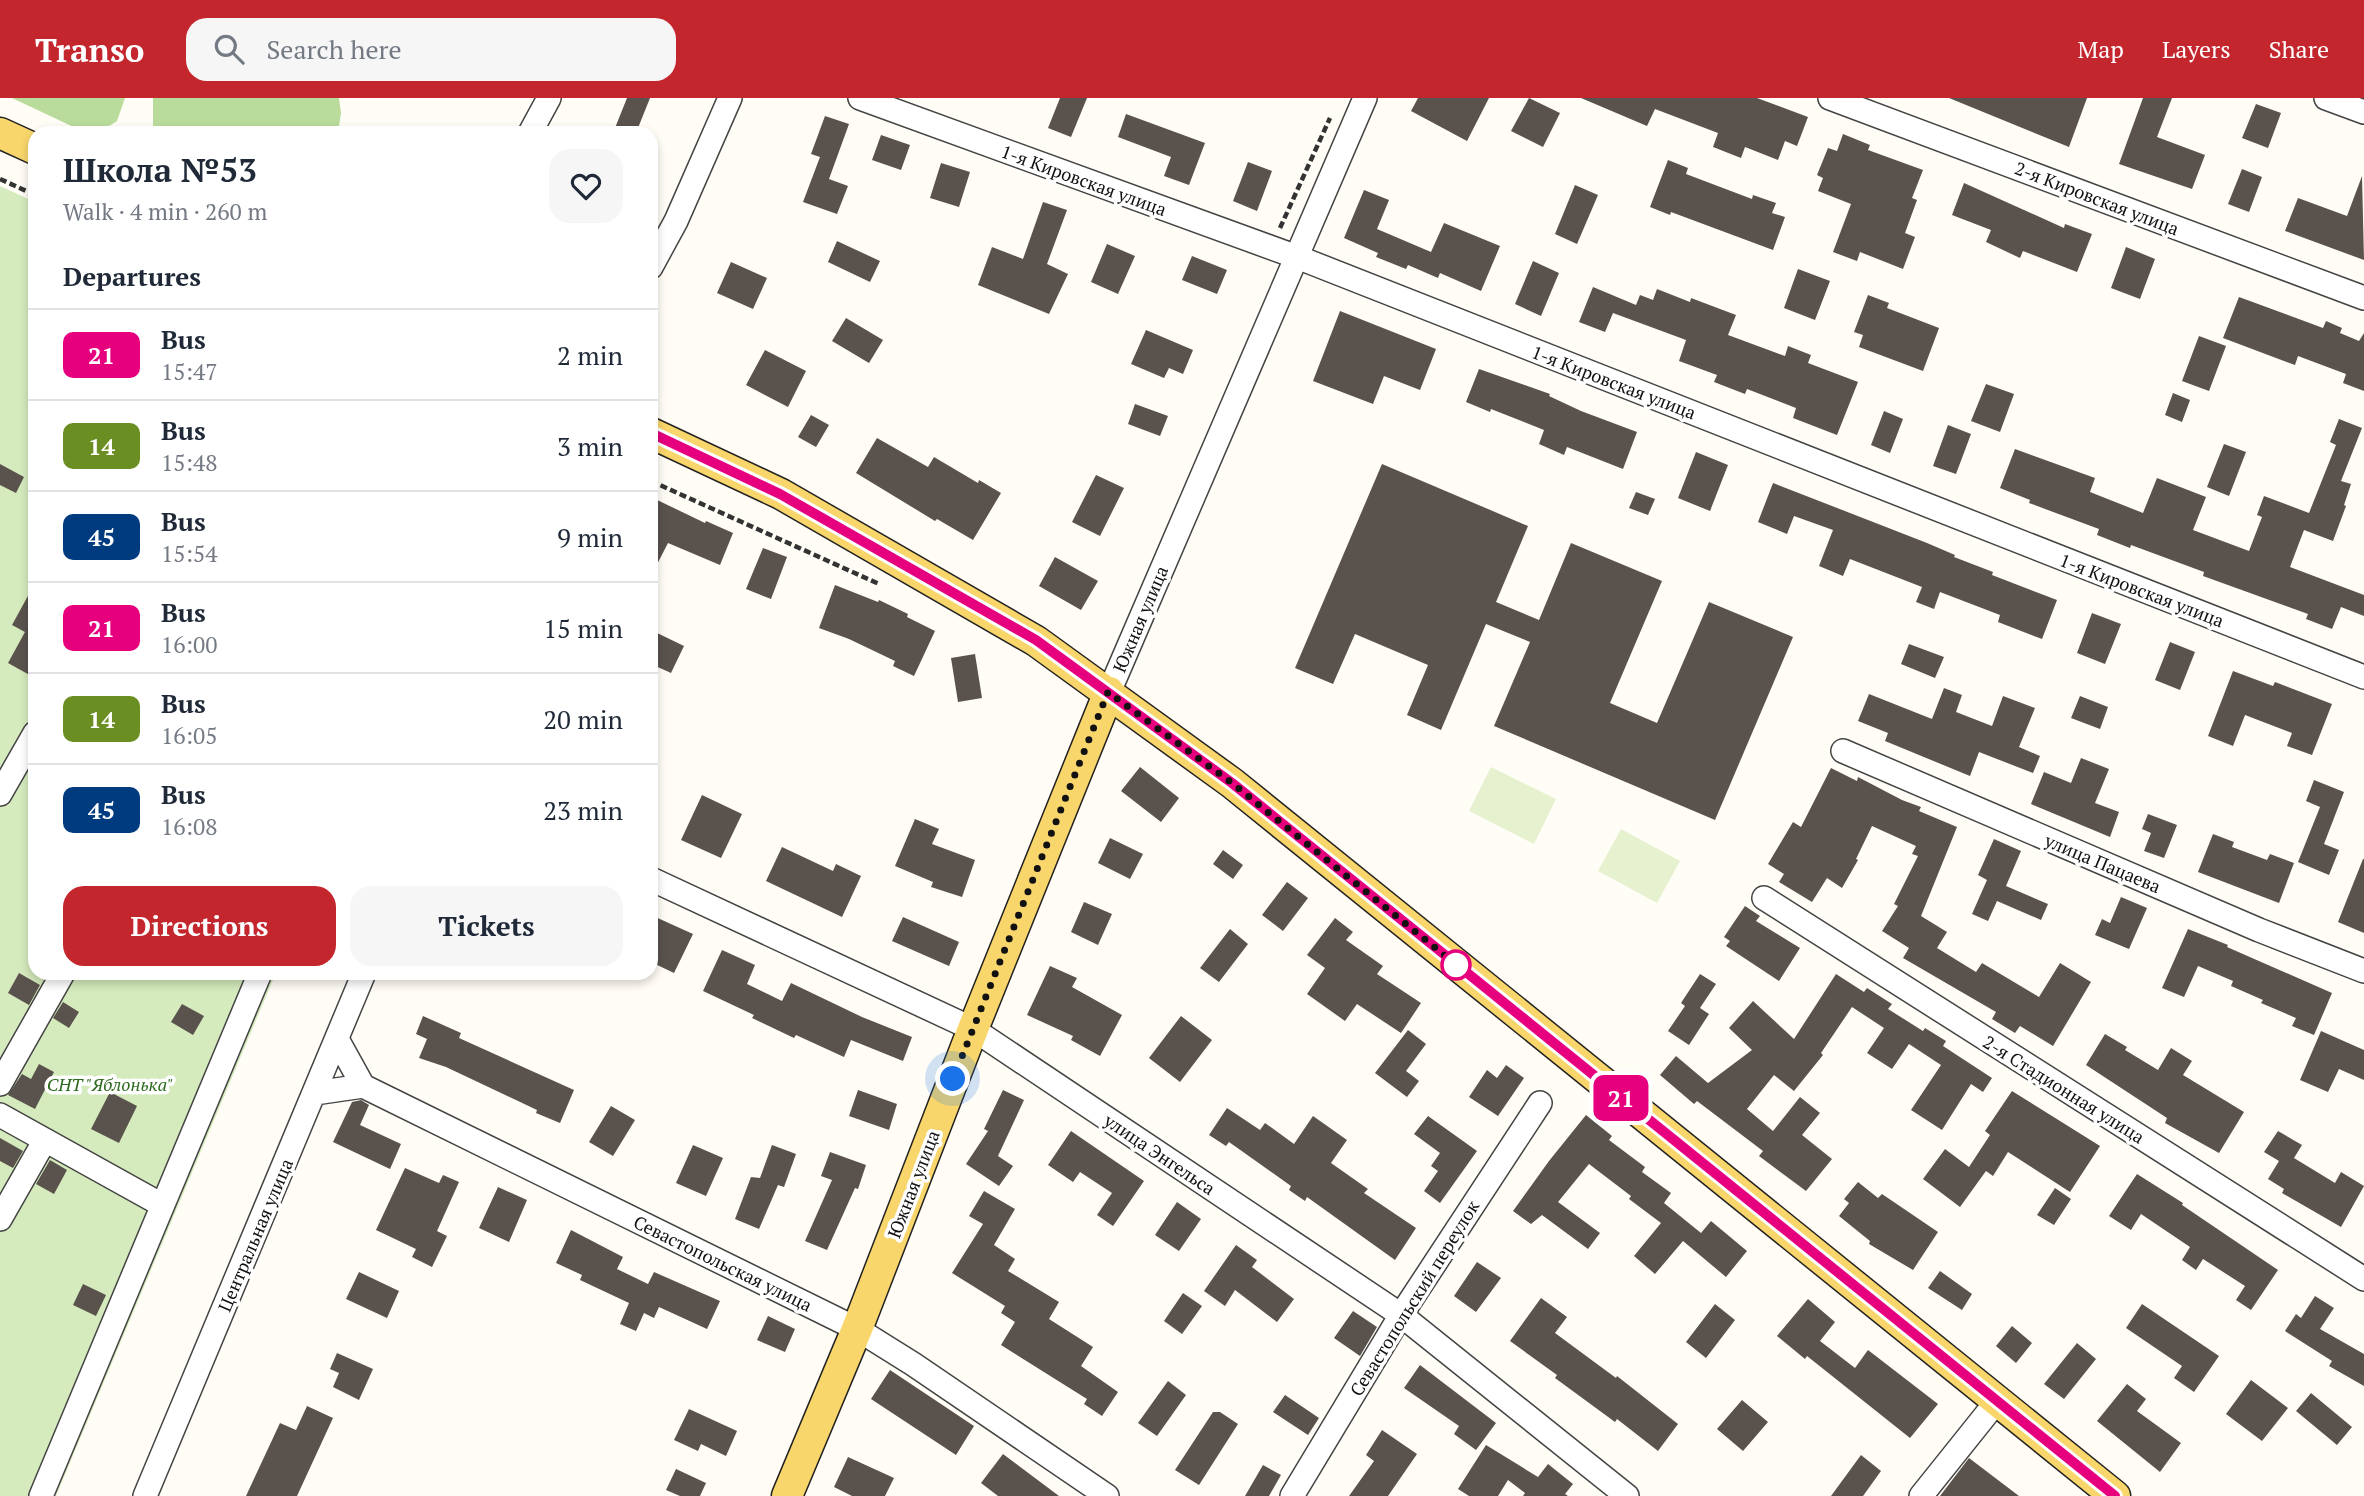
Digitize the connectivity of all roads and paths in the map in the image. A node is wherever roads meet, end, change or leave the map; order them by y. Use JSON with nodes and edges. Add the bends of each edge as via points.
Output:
{"nodes":[{"id":1,"x":549,"y":98,"type":"edge"},
{"id":2,"x":730,"y":98,"type":"edge"},
{"id":3,"x":860,"y":98,"type":"edge"},
{"id":4,"x":1365,"y":98,"type":"edge"},
{"id":5,"x":1830,"y":98,"type":"edge"},
{"id":6,"x":2326,"y":98,"type":"edge"},
{"id":7,"x":1333,"y":110,"type":"dead end"},
{"id":8,"x":2364,"y":113,"type":"edge"},
{"id":9,"x":534,"y":126,"type":"edge"},
{"id":10,"x":0,"y":133,"type":"edge"},
{"id":11,"x":28,"y":146,"type":"edge"},
{"id":12,"x":0,"y":179,"type":"edge"},
{"id":13,"x":28,"y":192,"type":"edge"},
{"id":14,"x":1271,"y":247,"type":"junction"},
{"id":15,"x":658,"y":254,"type":"edge"},
{"id":16,"x":1297,"y":257,"type":"junction"},
{"id":17,"x":2364,"y":298,"type":"edge"},
{"id":18,"x":658,"y":436,"type":"edge"},
{"id":19,"x":658,"y":484,"type":"edge"},
{"id":20,"x":879,"y":584,"type":"dead end"},
{"id":21,"x":2364,"y":677,"type":"edge"},
{"id":22,"x":1108,"y":692,"type":"junction"},
{"id":23,"x":28,"y":745,"type":"edge"},
{"id":24,"x":1843,"y":751,"type":"dead end"},
{"id":25,"x":0,"y":794,"type":"edge"},
{"id":26,"x":658,"y":882,"type":"edge"},
{"id":27,"x":1764,"y":898,"type":"dead end"},
{"id":28,"x":2364,"y":971,"type":"edge"},
{"id":29,"x":59,"y":980,"type":"edge"},
{"id":30,"x":257,"y":980,"type":"edge"},
{"id":31,"x":361,"y":980,"type":"edge"},
{"id":32,"x":973,"y":1029,"type":"junction"},
{"id":33,"x":337,"y":1038,"type":"junction"},
{"id":34,"x":0,"y":1084,"type":"edge"},
{"id":35,"x":363,"y":1086,"type":"junction"},
{"id":36,"x":314,"y":1093,"type":"junction"},
{"id":37,"x":1540,"y":1103,"type":"dead end"},
{"id":38,"x":0,"y":1115,"type":"edge"},
{"id":39,"x":45,"y":1140,"type":"junction"},
{"id":40,"x":162,"y":1205,"type":"junction"},
{"id":41,"x":0,"y":1219,"type":"edge"},
{"id":42,"x":2364,"y":1279,"type":"edge"},
{"id":43,"x":1401,"y":1315,"type":"junction"},
{"id":44,"x":857,"y":1329,"type":"junction"},
{"id":45,"x":1997,"y":1401,"type":"junction"},
{"id":46,"x":41,"y":1496,"type":"edge"},
{"id":47,"x":145,"y":1496,"type":"edge"},
{"id":48,"x":787,"y":1496,"type":"edge"},
{"id":49,"x":1107,"y":1496,"type":"edge"},
{"id":50,"x":1292,"y":1496,"type":"edge"},
{"id":51,"x":1628,"y":1496,"type":"edge"},
{"id":52,"x":1921,"y":1496,"type":"edge"},
{"id":53,"x":2115,"y":1496,"type":"edge"}],
"edges":[{"from":1,"to":9,"type":"street"},
{"from":2,"to":15,"type":"street"},
{"from":3,"to":14,"type":"street","name":"1-я Кировская улица"},
{"from":4,"to":16,"type":"street","name":"Южная улица"},
{"from":5,"to":17,"type":"street","name":"2-я Кировская улица"},
{"from":6,"to":8,"type":"street"},
{"from":7,"to":14,"type":"path"},
{"from":10,"to":11,"type":"main road"},
{"from":12,"to":13,"type":"path"},
{"from":14,"to":16,"type":"street","name":"1-я Кировская улица"},
{"from":16,"to":21,"type":"street","name":"1-я Кировская улица"},
{"from":16,"to":22,"type":"street","name":"Южная улица"},
{"from":18,"to":22,"type":"main road","via":[[780,494],[1036,640]]},
{"from":19,"to":20,"type":"path"},
{"from":22,"to":32,"type":"main road","name":"Южная улица"},
{"from":22,"to":45,"type":"main road","via":[[1232,783]]},
{"from":23,"to":25,"type":"street"},
{"from":24,"to":28,"type":"street","name":"улица Пацаева"},
{"from":26,"to":32,"type":"street","name":"улица Энгельса"},
{"from":27,"to":42,"type":"street","name":"2-я Стадионная улица"},
{"from":29,"to":34,"type":"street"},
{"from":30,"to":40,"type":"street"},
{"from":31,"to":33,"type":"street","name":"Центральная улица"},
{"from":32,"to":43,"type":"street","name":"улица Энгельса"},
{"from":32,"to":44,"type":"main road","name":"Южная улица"},
{"from":33,"to":35,"type":"street"},
{"from":33,"to":36,"type":"street","name":"Центральная улица"},
{"from":35,"to":36,"type":"street"},
{"from":35,"to":44,"type":"street","name":"Севастопольская улица"},
{"from":36,"to":47,"type":"street","name":"Центральная улица"},
{"from":37,"to":43,"type":"street","name":"Севастопольский переулок"},
{"from":38,"to":39,"type":"street"},
{"from":39,"to":40,"type":"street"},
{"from":39,"to":41,"type":"street"},
{"from":40,"to":46,"type":"street"},
{"from":43,"to":50,"type":"street","name":"Севастопольский переулок"},
{"from":43,"to":51,"type":"street","name":"улица Энгельса"},
{"from":44,"to":48,"type":"main road","name":"Южная улица"},
{"from":44,"to":49,"type":"street","name":"Севастопольская улица"},
{"from":45,"to":52,"type":"street"},
{"from":45,"to":53,"type":"main road"}]}
